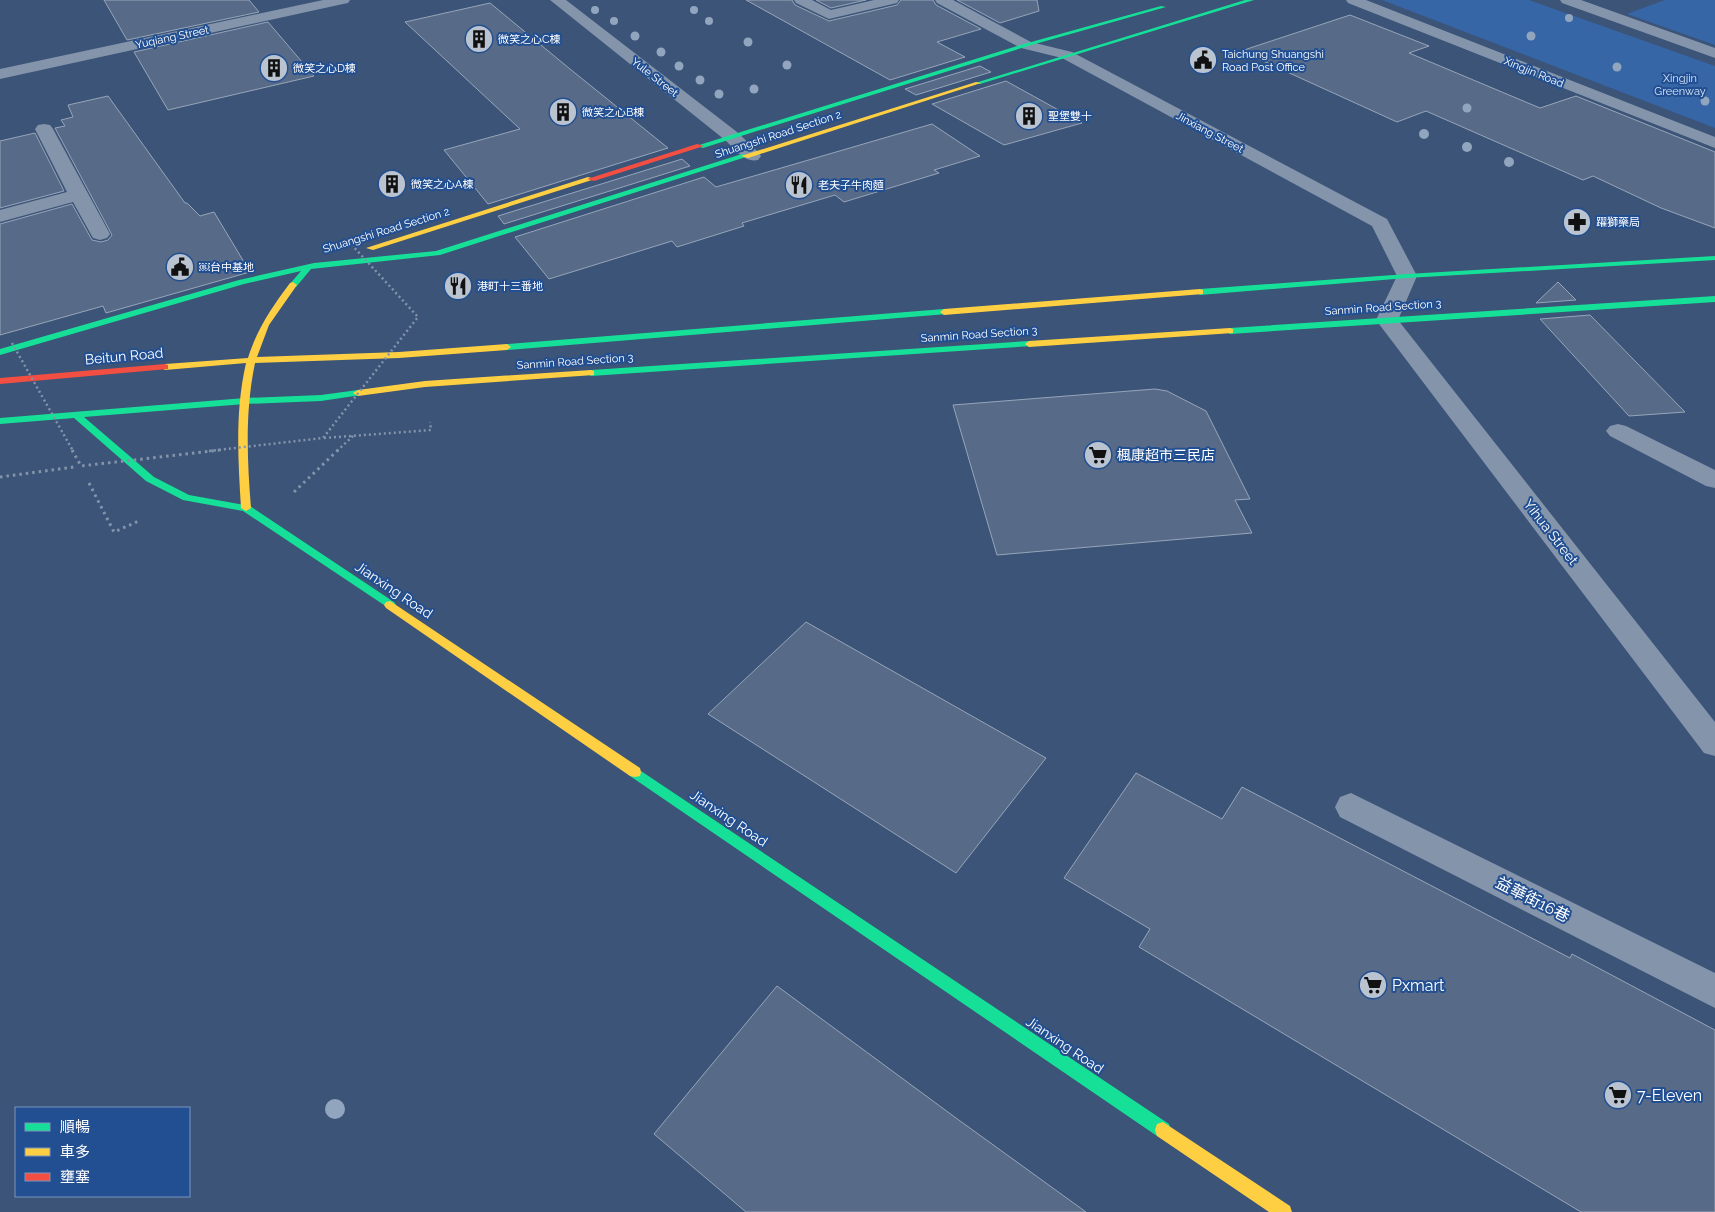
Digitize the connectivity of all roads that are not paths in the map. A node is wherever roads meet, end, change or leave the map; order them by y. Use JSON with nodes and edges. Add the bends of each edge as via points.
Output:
{"nodes":[{"id":1,"x":343,"y":0,"type":"edge"},
{"id":2,"x":557,"y":0,"type":"edge"},
{"id":3,"x":801,"y":0,"type":"edge"},
{"id":4,"x":892,"y":0,"type":"edge"},
{"id":5,"x":942,"y":0,"type":"edge"},
{"id":6,"x":1251,"y":0,"type":"edge"},
{"id":7,"x":1353,"y":0,"type":"edge"},
{"id":8,"x":1567,"y":0,"type":"edge"},
{"id":9,"x":1170,"y":5,"type":"dead end"},
{"id":10,"x":1026,"y":45,"type":"junction"},
{"id":11,"x":1715,"y":53,"type":"edge"},
{"id":12,"x":1067,"y":56,"type":"junction"},
{"id":13,"x":0,"y":74,"type":"edge"},
{"id":14,"x":44,"y":129,"type":"dead end"},
{"id":15,"x":731,"y":136,"type":"junction"},
{"id":16,"x":1715,"y":143,"type":"edge"},
{"id":17,"x":752,"y":156,"type":"junction"},
{"id":18,"x":78,"y":195,"type":"junction"},
{"id":19,"x":0,"y":216,"type":"edge"},
{"id":20,"x":100,"y":234,"type":"dead end"},
{"id":21,"x":1715,"y":258,"type":"edge"},
{"id":22,"x":308,"y":266,"type":"junction"},
{"id":23,"x":1407,"y":276,"type":"junction"},
{"id":24,"x":1715,"y":299,"type":"edge"},
{"id":25,"x":1387,"y":320,"type":"junction"},
{"id":26,"x":0,"y":352,"type":"edge"},
{"id":27,"x":251,"y":360,"type":"junction"},
{"id":28,"x":0,"y":381,"type":"edge"},
{"id":29,"x":245,"y":401,"type":"junction"},
{"id":30,"x":77,"y":416,"type":"junction"},
{"id":31,"x":0,"y":420,"type":"edge"},
{"id":32,"x":1618,"y":431,"type":"dead end"},
{"id":33,"x":1715,"y":480,"type":"edge"},
{"id":34,"x":246,"y":508,"type":"junction"},
{"id":35,"x":1715,"y":744,"type":"edge"},
{"id":36,"x":1351,"y":806,"type":"dead end"},
{"id":37,"x":1715,"y":991,"type":"edge"},
{"id":38,"x":1284,"y":1212,"type":"edge"}],
"edges":[{"from":1,"to":13,"type":"street","name":"Yuqiang Street"},
{"from":2,"to":15,"type":"street","name":"Yule Street"},
{"from":3,"to":4,"type":"street","via":[[829,15]]},
{"from":5,"to":10,"type":"street","name":"Jinxiang Street"},
{"from":6,"to":12,"type":"street","name":"Shuangshi Road Section 2"},
{"from":7,"to":16,"type":"street","name":"Xingjin Road"},
{"from":8,"to":11,"type":"street"},
{"from":9,"to":10,"type":"street","name":"Shuangshi Road Section 2"},
{"from":10,"to":12,"type":"street","name":"Jinxiang Street"},
{"from":10,"to":15,"type":"street","name":"Shuangshi Road Section 2"},
{"from":12,"to":17,"type":"street","name":"Shuangshi Road Section 2"},
{"from":12,"to":23,"type":"street","name":"Jinxiang Street","via":[[1380,223]]},
{"from":14,"to":18,"type":"street"},
{"from":15,"to":17,"type":"street","name":"Yule Street"},
{"from":15,"to":22,"type":"street","name":"Shuangshi Road Section 2"},
{"from":17,"to":22,"type":"street","name":"Shuangshi Road Section 2","via":[[437,253]]},
{"from":18,"to":19,"type":"street"},
{"from":18,"to":20,"type":"street"},
{"from":21,"to":23,"type":"street","name":"Sanmin Road Section 3"},
{"from":22,"to":26,"type":"street","name":"Shuangshi Road Section 2"},
{"from":22,"to":27,"type":"street","name":"Shuangshi Road Section 2","via":[[268,319]]},
{"from":23,"to":25,"type":"street"},
{"from":23,"to":27,"type":"street","name":"Sanmin Road Section 3","via":[[408,354]]},
{"from":24,"to":25,"type":"street","name":"Sanmin Road Section 3"},
{"from":25,"to":29,"type":"street","name":"Sanmin Road Section 3","via":[[435,383],[320,398]]},
{"from":25,"to":35,"type":"street","name":"Yihua Street"},
{"from":27,"to":28,"type":"street","name":"Beitun Road"},
{"from":27,"to":29,"type":"street","name":"Shuangshi Road Section 2"},
{"from":29,"to":30,"type":"street"},
{"from":29,"to":34,"type":"street","via":[[241,456]]},
{"from":30,"to":31,"type":"street"},
{"from":30,"to":34,"type":"street","via":[[150,479],[187,498]]},
{"from":32,"to":33,"type":"street"},
{"from":34,"to":38,"type":"street","name":"Jianxing Road"},
{"from":36,"to":37,"type":"street","name":"益華街16巷"}]}
